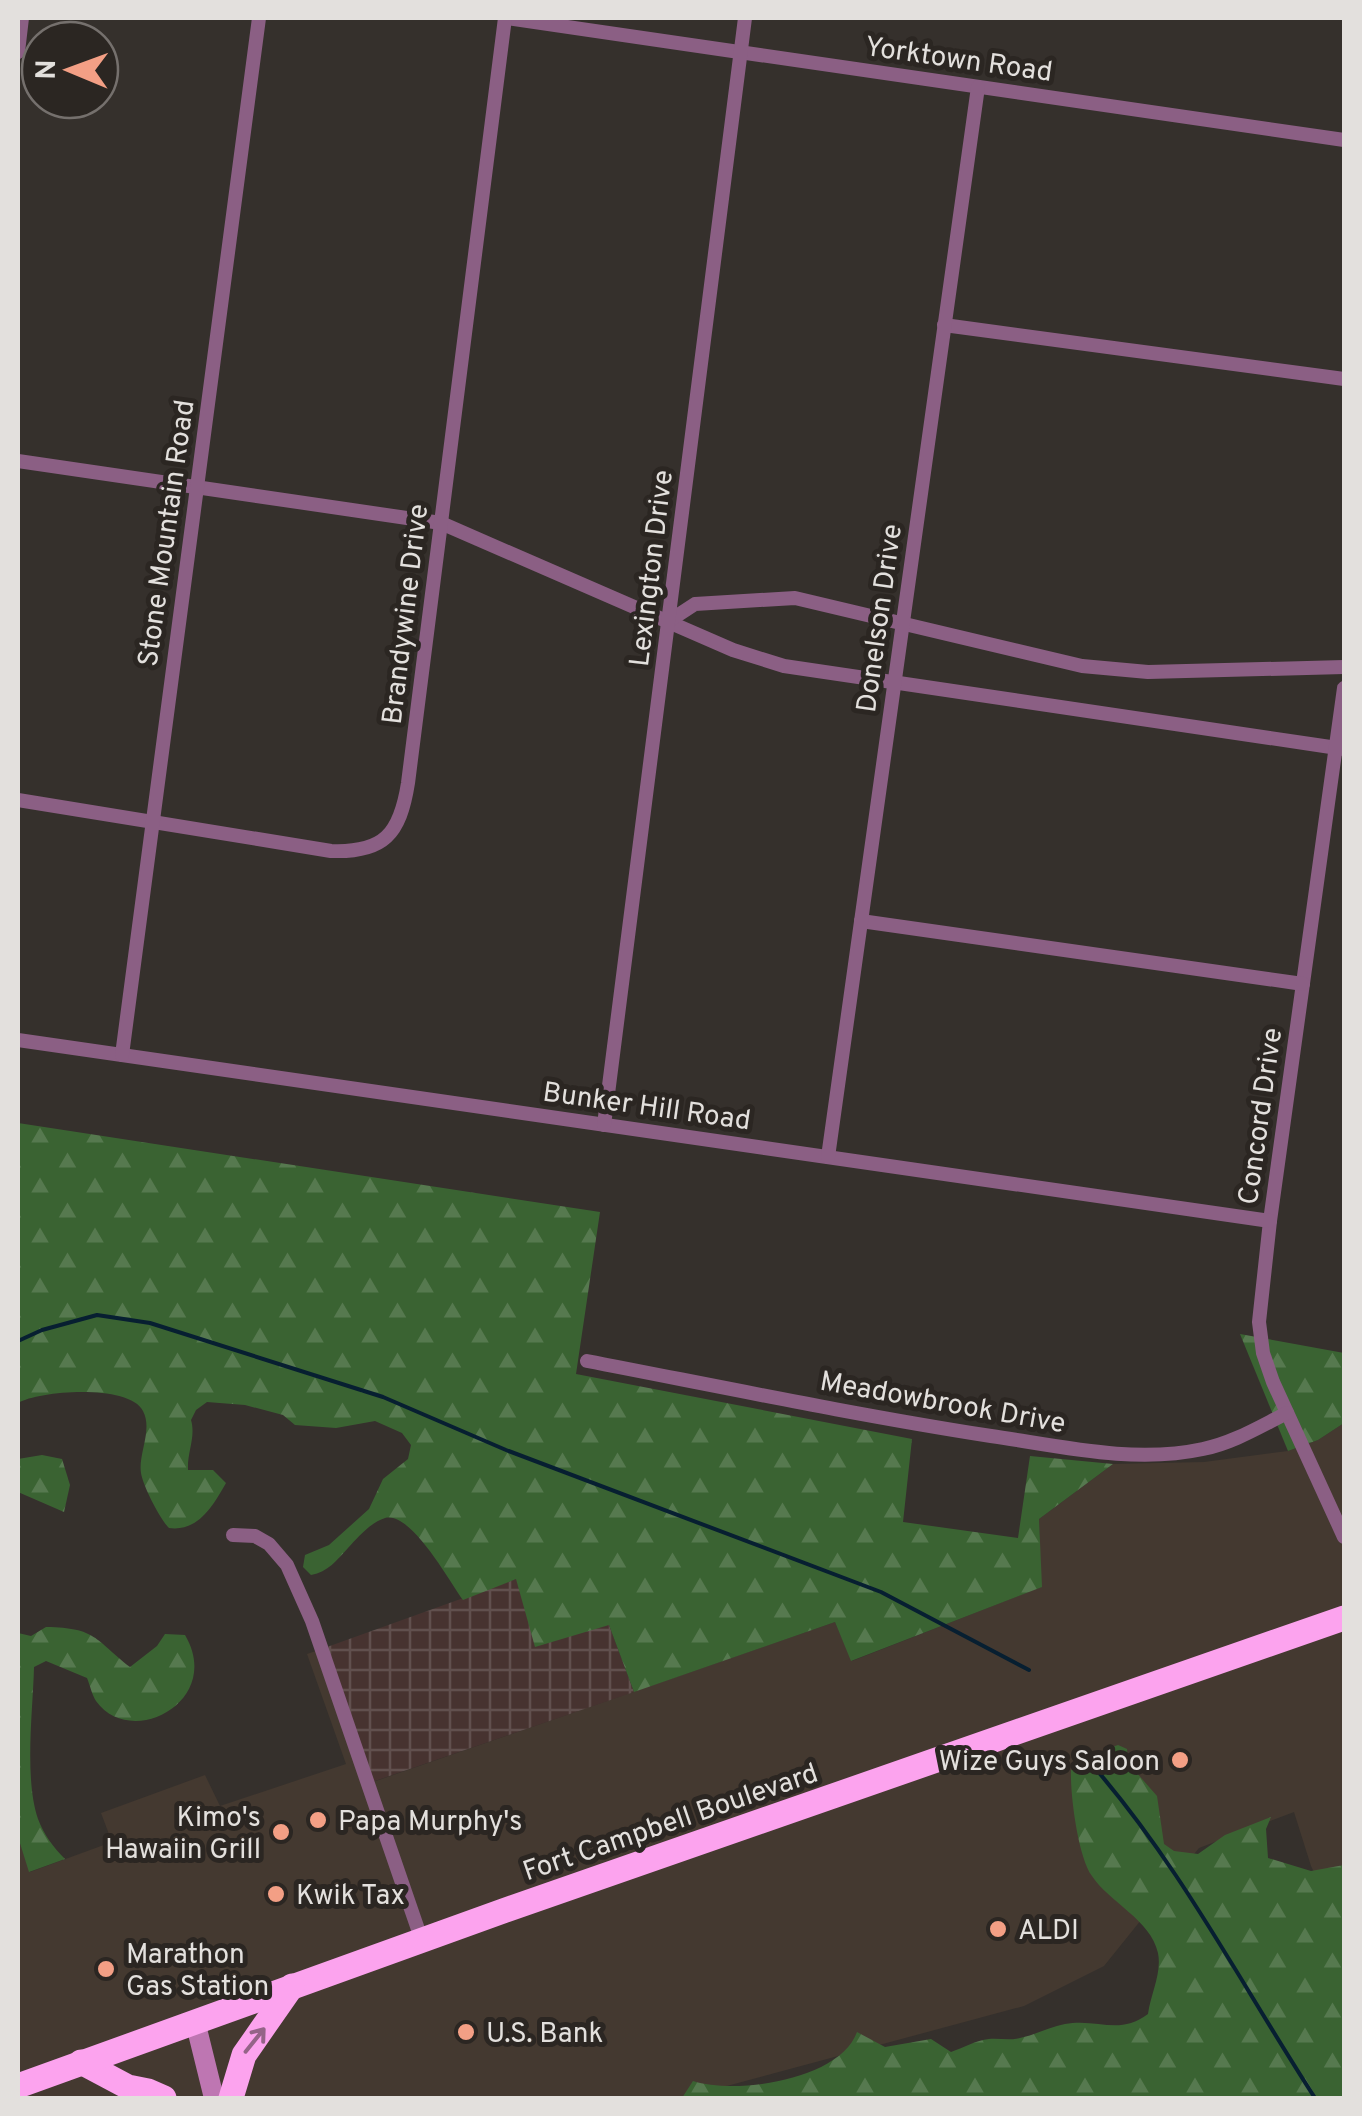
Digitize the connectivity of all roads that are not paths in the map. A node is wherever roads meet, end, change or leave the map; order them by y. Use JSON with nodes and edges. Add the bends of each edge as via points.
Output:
{"nodes":[{"id":1,"x":22,"y":18,"type":"edge"},
{"id":2,"x":258,"y":18,"type":"edge"},
{"id":3,"x":506,"y":18,"type":"edge"},
{"id":4,"x":745,"y":18,"type":"edge"},
{"id":5,"x":18,"y":52,"type":"edge"},
{"id":6,"x":741,"y":52,"type":"junction"},
{"id":7,"x":978,"y":86,"type":"junction"},
{"id":8,"x":1344,"y":140,"type":"edge"},
{"id":9,"x":944,"y":325,"type":"junction"},
{"id":10,"x":1344,"y":379,"type":"edge"},
{"id":11,"x":18,"y":461,"type":"edge"},
{"id":12,"x":197,"y":486,"type":"junction"},
{"id":13,"x":441,"y":522,"type":"junction"},
{"id":14,"x":669,"y":621,"type":"junction"},
{"id":15,"x":902,"y":622,"type":"junction"},
{"id":16,"x":1344,"y":667,"type":"edge"},
{"id":17,"x":894,"y":683,"type":"junction"},
{"id":18,"x":1344,"y":688,"type":"edge"},
{"id":19,"x":1340,"y":749,"type":"edge"},
{"id":20,"x":18,"y":800,"type":"edge"},
{"id":21,"x":153,"y":820,"type":"junction"},
{"id":22,"x":860,"y":921,"type":"junction"},
{"id":23,"x":1303,"y":984,"type":"junction"},
{"id":24,"x":18,"y":1040,"type":"edge"},
{"id":25,"x":122,"y":1056,"type":"junction"},
{"id":26,"x":604,"y":1124,"type":"junction"},
{"id":27,"x":828,"y":1157,"type":"junction"},
{"id":28,"x":1270,"y":1221,"type":"junction"},
{"id":29,"x":588,"y":1361,"type":"dead end"},
{"id":30,"x":1286,"y":1414,"type":"junction"},
{"id":31,"x":232,"y":1535,"type":"dead end"},
{"id":32,"x":1344,"y":1537,"type":"edge"},
{"id":33,"x":1344,"y":1618,"type":"edge"},
{"id":34,"x":422,"y":1941,"type":"junction"},
{"id":35,"x":292,"y":1986,"type":"junction"},
{"id":36,"x":195,"y":2021,"type":"junction"},
{"id":37,"x":81,"y":2062,"type":"junction"},
{"id":38,"x":19,"y":2080,"type":"edge"},
{"id":39,"x":164,"y":2098,"type":"edge"},
{"id":40,"x":214,"y":2098,"type":"edge"},
{"id":41,"x":231,"y":2098,"type":"edge"}],
"edges":[{"from":1,"to":5,"type":"street"},
{"from":2,"to":12,"type":"street","name":"Stone Mountain Road"},
{"from":3,"to":6,"type":"street","name":"Yorktown Road"},
{"from":3,"to":13,"type":"street","name":"Brandywine Drive"},
{"from":4,"to":6,"type":"street","name":"Lexington Drive"},
{"from":6,"to":7,"type":"street","name":"Yorktown Road"},
{"from":6,"to":14,"type":"street","name":"Lexington Drive"},
{"from":7,"to":8,"type":"street","name":"Yorktown Road"},
{"from":7,"to":9,"type":"street","name":"Donelson Drive"},
{"from":9,"to":10,"type":"street"},
{"from":9,"to":15,"type":"street","name":"Donelson Drive"},
{"from":11,"to":12,"type":"street"},
{"from":12,"to":13,"type":"street"},
{"from":12,"to":21,"type":"street","name":"Stone Mountain Road"},
{"from":13,"to":14,"type":"street"},
{"from":13,"to":21,"type":"street","name":"Brandywine Drive","via":[[404,812],[396,828],[380,843],[350,852]]},
{"from":14,"to":15,"type":"street","via":[[695,604],[780,597]]},
{"from":14,"to":17,"type":"street","via":[[784,666]]},
{"from":14,"to":26,"type":"street","name":"Lexington Drive"},
{"from":15,"to":16,"type":"street","via":[[1082,666],[1148,672]]},
{"from":15,"to":17,"type":"street","name":"Donelson Drive"},
{"from":17,"to":19,"type":"street"},
{"from":17,"to":22,"type":"street","name":"Donelson Drive"},
{"from":18,"to":19,"type":"street","name":"Concord Drive"},
{"from":19,"to":23,"type":"street","name":"Concord Drive"},
{"from":20,"to":21,"type":"street","name":"Brandywine Drive"},
{"from":21,"to":25,"type":"street","name":"Stone Mountain Road"},
{"from":22,"to":23,"type":"street"},
{"from":22,"to":27,"type":"street","name":"Donelson Drive"},
{"from":23,"to":28,"type":"street","name":"Concord Drive"},
{"from":24,"to":25,"type":"street","name":"Bunker Hill Road"},
{"from":25,"to":26,"type":"street","name":"Bunker Hill Road"},
{"from":26,"to":27,"type":"street","name":"Bunker Hill Road"},
{"from":27,"to":28,"type":"street","name":"Bunker Hill Road"},
{"from":28,"to":30,"type":"street","name":"Concord Drive","via":[[1259,1322]]},
{"from":29,"to":30,"type":"street","name":"Meadowbrook Drive","via":[[914,1424],[1103,1452],[1202,1449]]},
{"from":30,"to":32,"type":"street","name":"Concord Drive"},
{"from":31,"to":34,"type":"street","via":[[255,1536],[287,1565]]},
{"from":33,"to":34,"type":"highway","name":"Fort Campbell Boulevard"},
{"from":34,"to":35,"type":"highway","name":"Fort Campbell Boulevard"},
{"from":35,"to":36,"type":"highway","name":"Fort Campbell Boulevard"},
{"from":41,"to":35,"type":"highway","one_way":true,"via":[[244,2055]]},
{"from":36,"to":37,"type":"highway","name":"Fort Campbell Boulevard"},
{"from":36,"to":40,"type":"street"},
{"from":37,"to":38,"type":"highway","name":"Fort Campbell Boulevard"},
{"from":37,"to":39,"type":"highway"}]}
